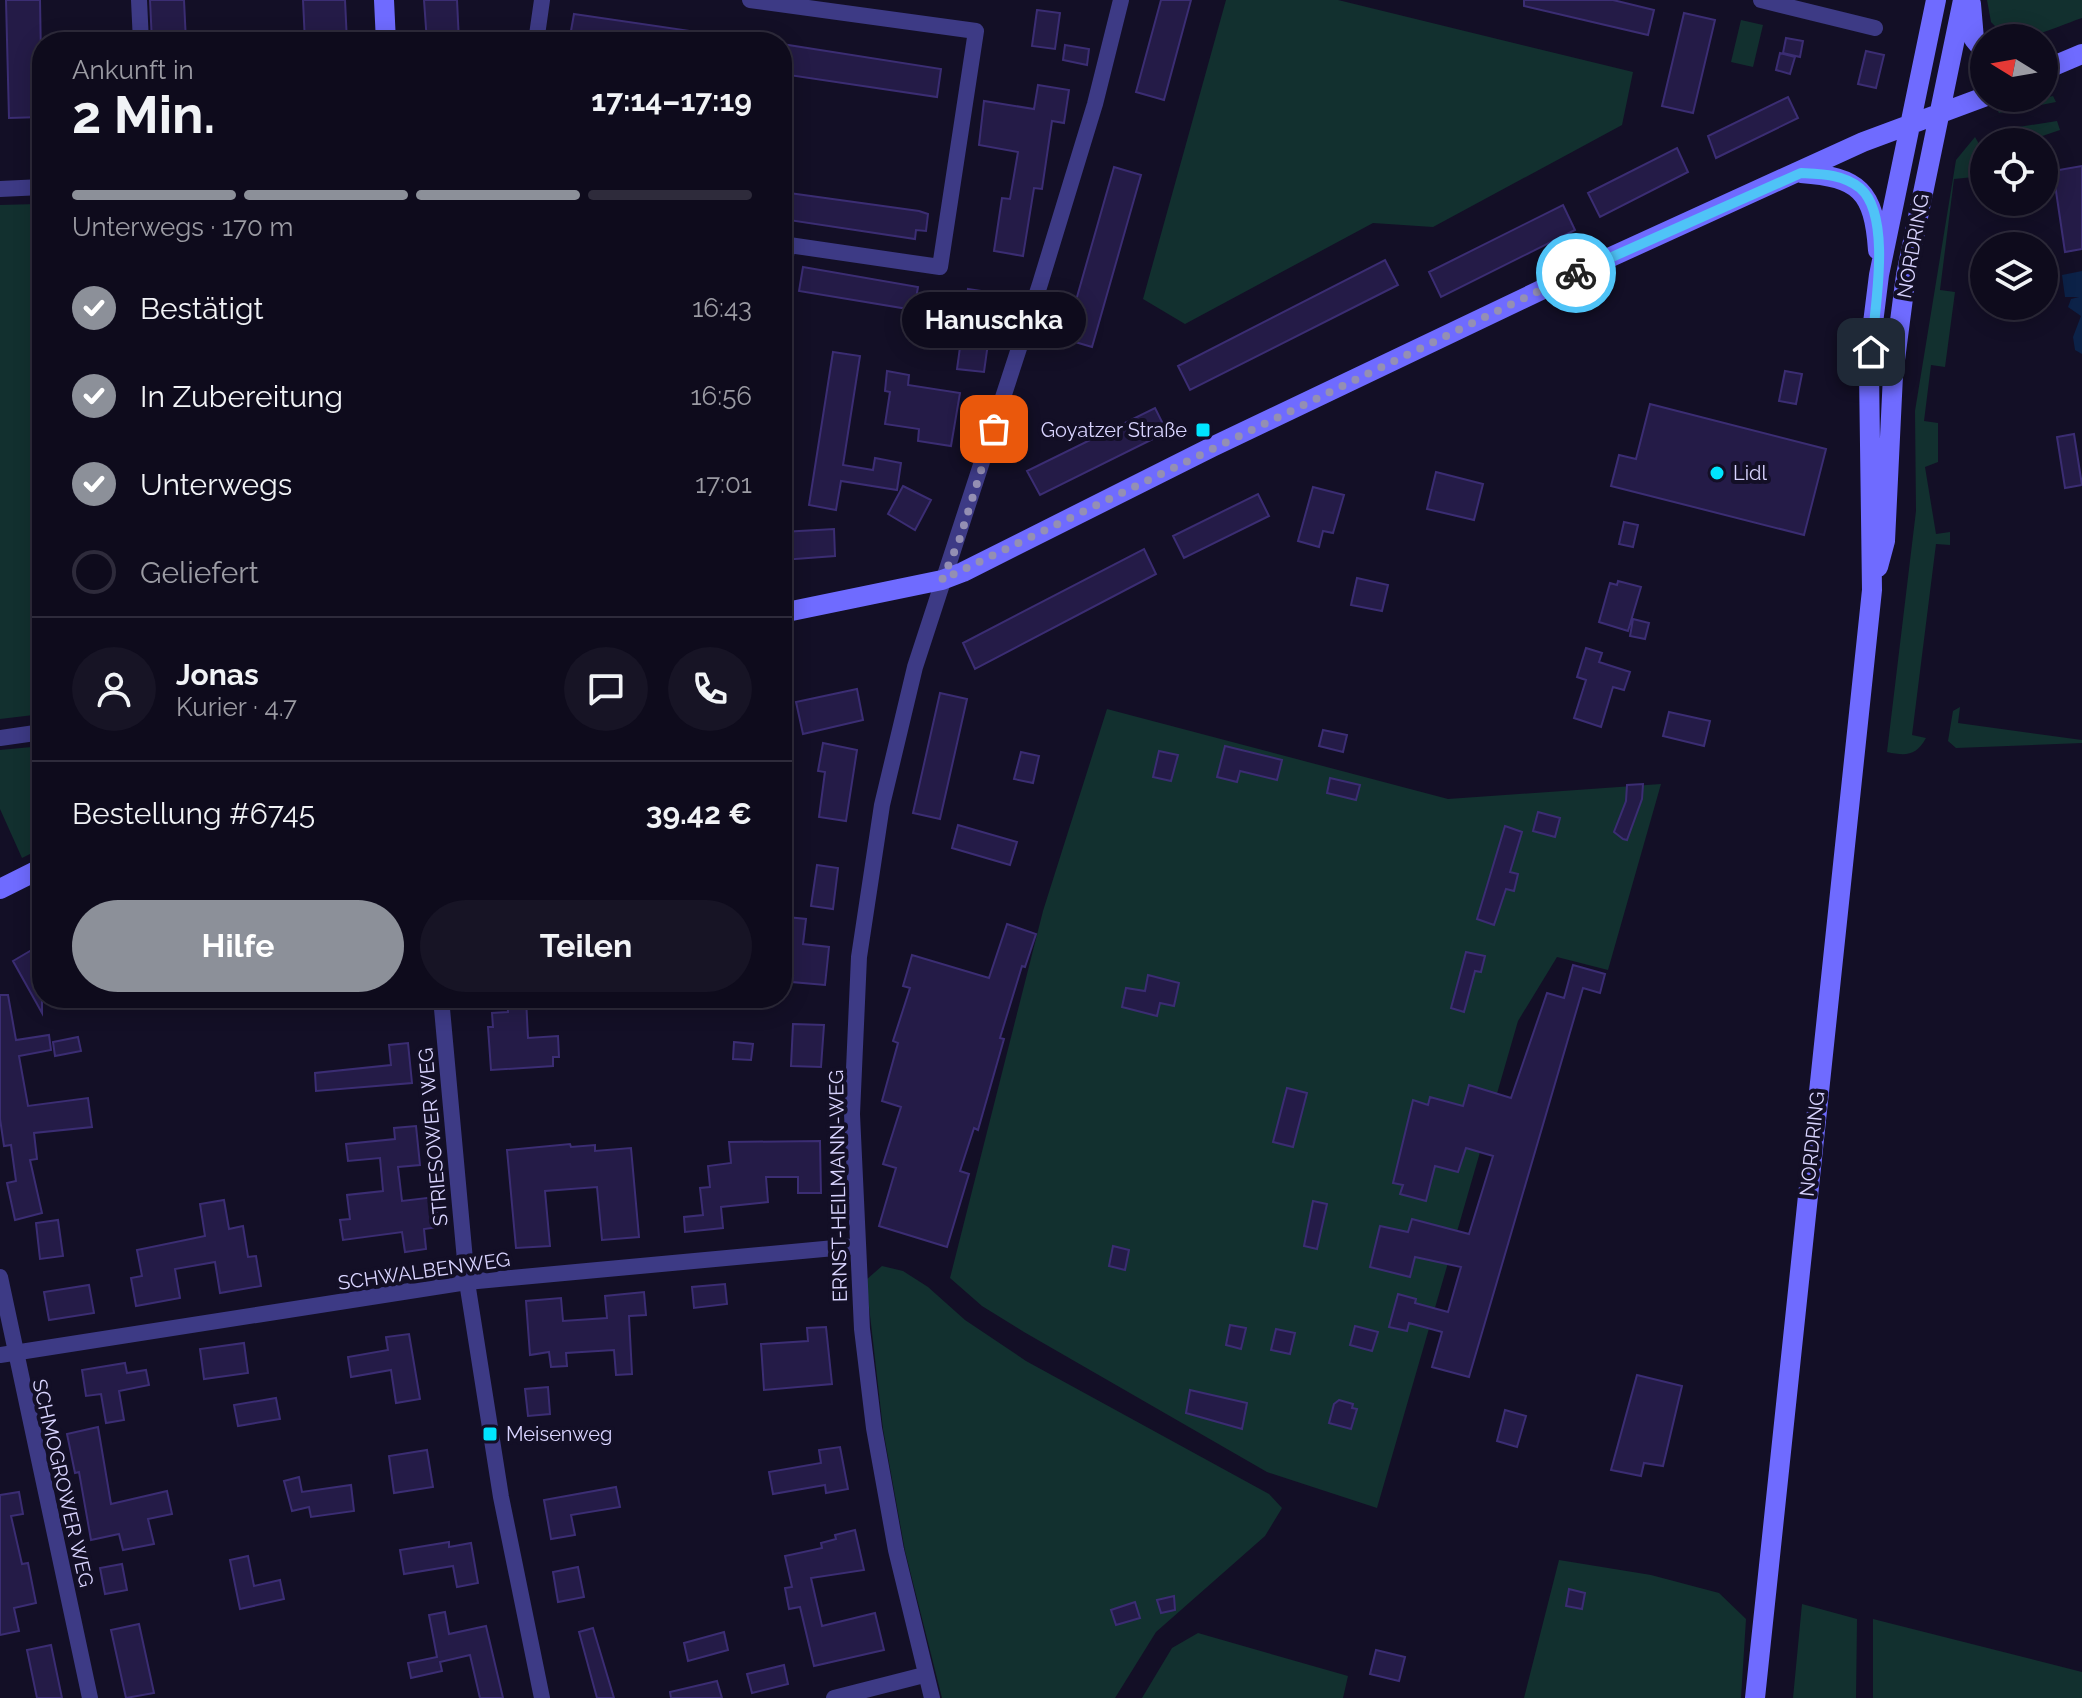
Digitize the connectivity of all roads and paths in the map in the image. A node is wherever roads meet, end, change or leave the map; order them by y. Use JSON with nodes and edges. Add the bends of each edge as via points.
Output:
{"nodes":[{"id":1,"x":139,"y":0,"type":"edge"},
{"id":2,"x":384,"y":0,"type":"edge"},
{"id":3,"x":542,"y":0,"type":"edge"},
{"id":4,"x":750,"y":0,"type":"edge"},
{"id":5,"x":1121,"y":0,"type":"edge"},
{"id":6,"x":1761,"y":0,"type":"edge"},
{"id":7,"x":1936,"y":0,"type":"edge"},
{"id":8,"x":1963,"y":0,"type":"edge"},
{"id":9,"x":1971,"y":0,"type":"edge"},
{"id":10,"x":1970,"y":24,"type":"edge"},
{"id":11,"x":1875,"y":28,"type":"dead end"},
{"id":12,"x":141,"y":32,"type":"edge"},
{"id":13,"x":386,"y":32,"type":"edge"},
{"id":14,"x":537,"y":32,"type":"edge"},
{"id":15,"x":2082,"y":54,"type":"edge"},
{"id":16,"x":2058,"y":62,"type":"edge"},
{"id":17,"x":1970,"y":102,"type":"edge"},
{"id":18,"x":1939,"y":114,"type":"junction"},
{"id":19,"x":1912,"y":124,"type":"junction"},
{"id":20,"x":1801,"y":173,"type":"junction"},
{"id":21,"x":32,"y":187,"type":"edge"},
{"id":22,"x":0,"y":189,"type":"edge"},
{"id":23,"x":792,"y":245,"type":"edge"},
{"id":24,"x":1879,"y":275,"type":"junction"},
{"id":25,"x":942,"y":580,"type":"junction"},
{"id":26,"x":1872,"y":590,"type":"junction"},
{"id":27,"x":792,"y":611,"type":"edge"},
{"id":28,"x":32,"y":733,"type":"edge"},
{"id":29,"x":0,"y":738,"type":"edge"},
{"id":30,"x":32,"y":873,"type":"edge"},
{"id":31,"x":0,"y":889,"type":"edge"},
{"id":32,"x":442,"y":1008,"type":"edge"},
{"id":33,"x":856,"y":1246,"type":"junction"},
{"id":34,"x":0,"y":1277,"type":"edge"},
{"id":35,"x":467,"y":1282,"type":"junction"},
{"id":36,"x":7,"y":1354,"type":"edge"},
{"id":37,"x":924,"y":1675,"type":"junction"},
{"id":38,"x":90,"y":1698,"type":"edge"},
{"id":39,"x":542,"y":1698,"type":"edge"},
{"id":40,"x":834,"y":1698,"type":"edge"},
{"id":41,"x":932,"y":1698,"type":"edge"},
{"id":42,"x":1755,"y":1698,"type":"edge"}],
"edges":[{"from":1,"to":12,"type":"street"},
{"from":2,"to":13,"type":"main road"},
{"from":3,"to":14,"type":"street"},
{"from":4,"to":23,"type":"street","via":[[976,31],[940,267]]},
{"from":5,"to":25,"type":"street","via":[[1040,284]]},
{"from":6,"to":11,"type":"street"},
{"from":7,"to":19,"type":"main road","name":"NORDRING"},
{"from":8,"to":18,"type":"main road","name":"NORDRING"},
{"from":9,"to":10,"type":"main road"},
{"from":15,"to":16,"type":"main road"},
{"from":17,"to":18,"type":"main road"},
{"from":18,"to":19,"type":"main road"},
{"from":18,"to":26,"type":"main road","name":"NORDRING","via":[[1906,275],[1893,375],[1885,541]]},
{"from":19,"to":20,"type":"main road"},
{"from":19,"to":24,"type":"main road","name":"NORDRING"},
{"from":20,"to":24,"type":"main road","via":[[1837,177],[1860,188],[1871,203]]},
{"from":20,"to":25,"type":"main road","via":[[1602,261]]},
{"from":21,"to":22,"type":"street"},
{"from":24,"to":26,"type":"main road","name":"NORDRING","via":[[1869,372]]},
{"from":25,"to":27,"type":"main road"},
{"from":25,"to":33,"type":"street","name":"ERNST-HEILMANN-WEG","via":[[882,805],[859,957],[852,1114]]},
{"from":26,"to":42,"type":"main road","name":"NORDRING"},
{"from":28,"to":29,"type":"street"},
{"from":30,"to":31,"type":"main road"},
{"from":32,"to":35,"type":"street","name":"STRIESOWER WEG"},
{"from":33,"to":35,"type":"street","name":"SCHWALBENWEG"},
{"from":33,"to":37,"type":"street","name":"ERNST-HEILMANN-WEG","via":[[874,1428]]},
{"from":34,"to":36,"type":"street","name":"SCHMOGROWER WEG"},
{"from":35,"to":36,"type":"street","name":"SCHWALBENWEG"},
{"from":35,"to":39,"type":"street","name":"STRIESOWER WEG","via":[[498,1482]]},
{"from":36,"to":38,"type":"street","name":"SCHMOGROWER WEG"},
{"from":37,"to":40,"type":"street"},
{"from":37,"to":41,"type":"street","name":"ERNST-HEILMANN-WEG"}]}
